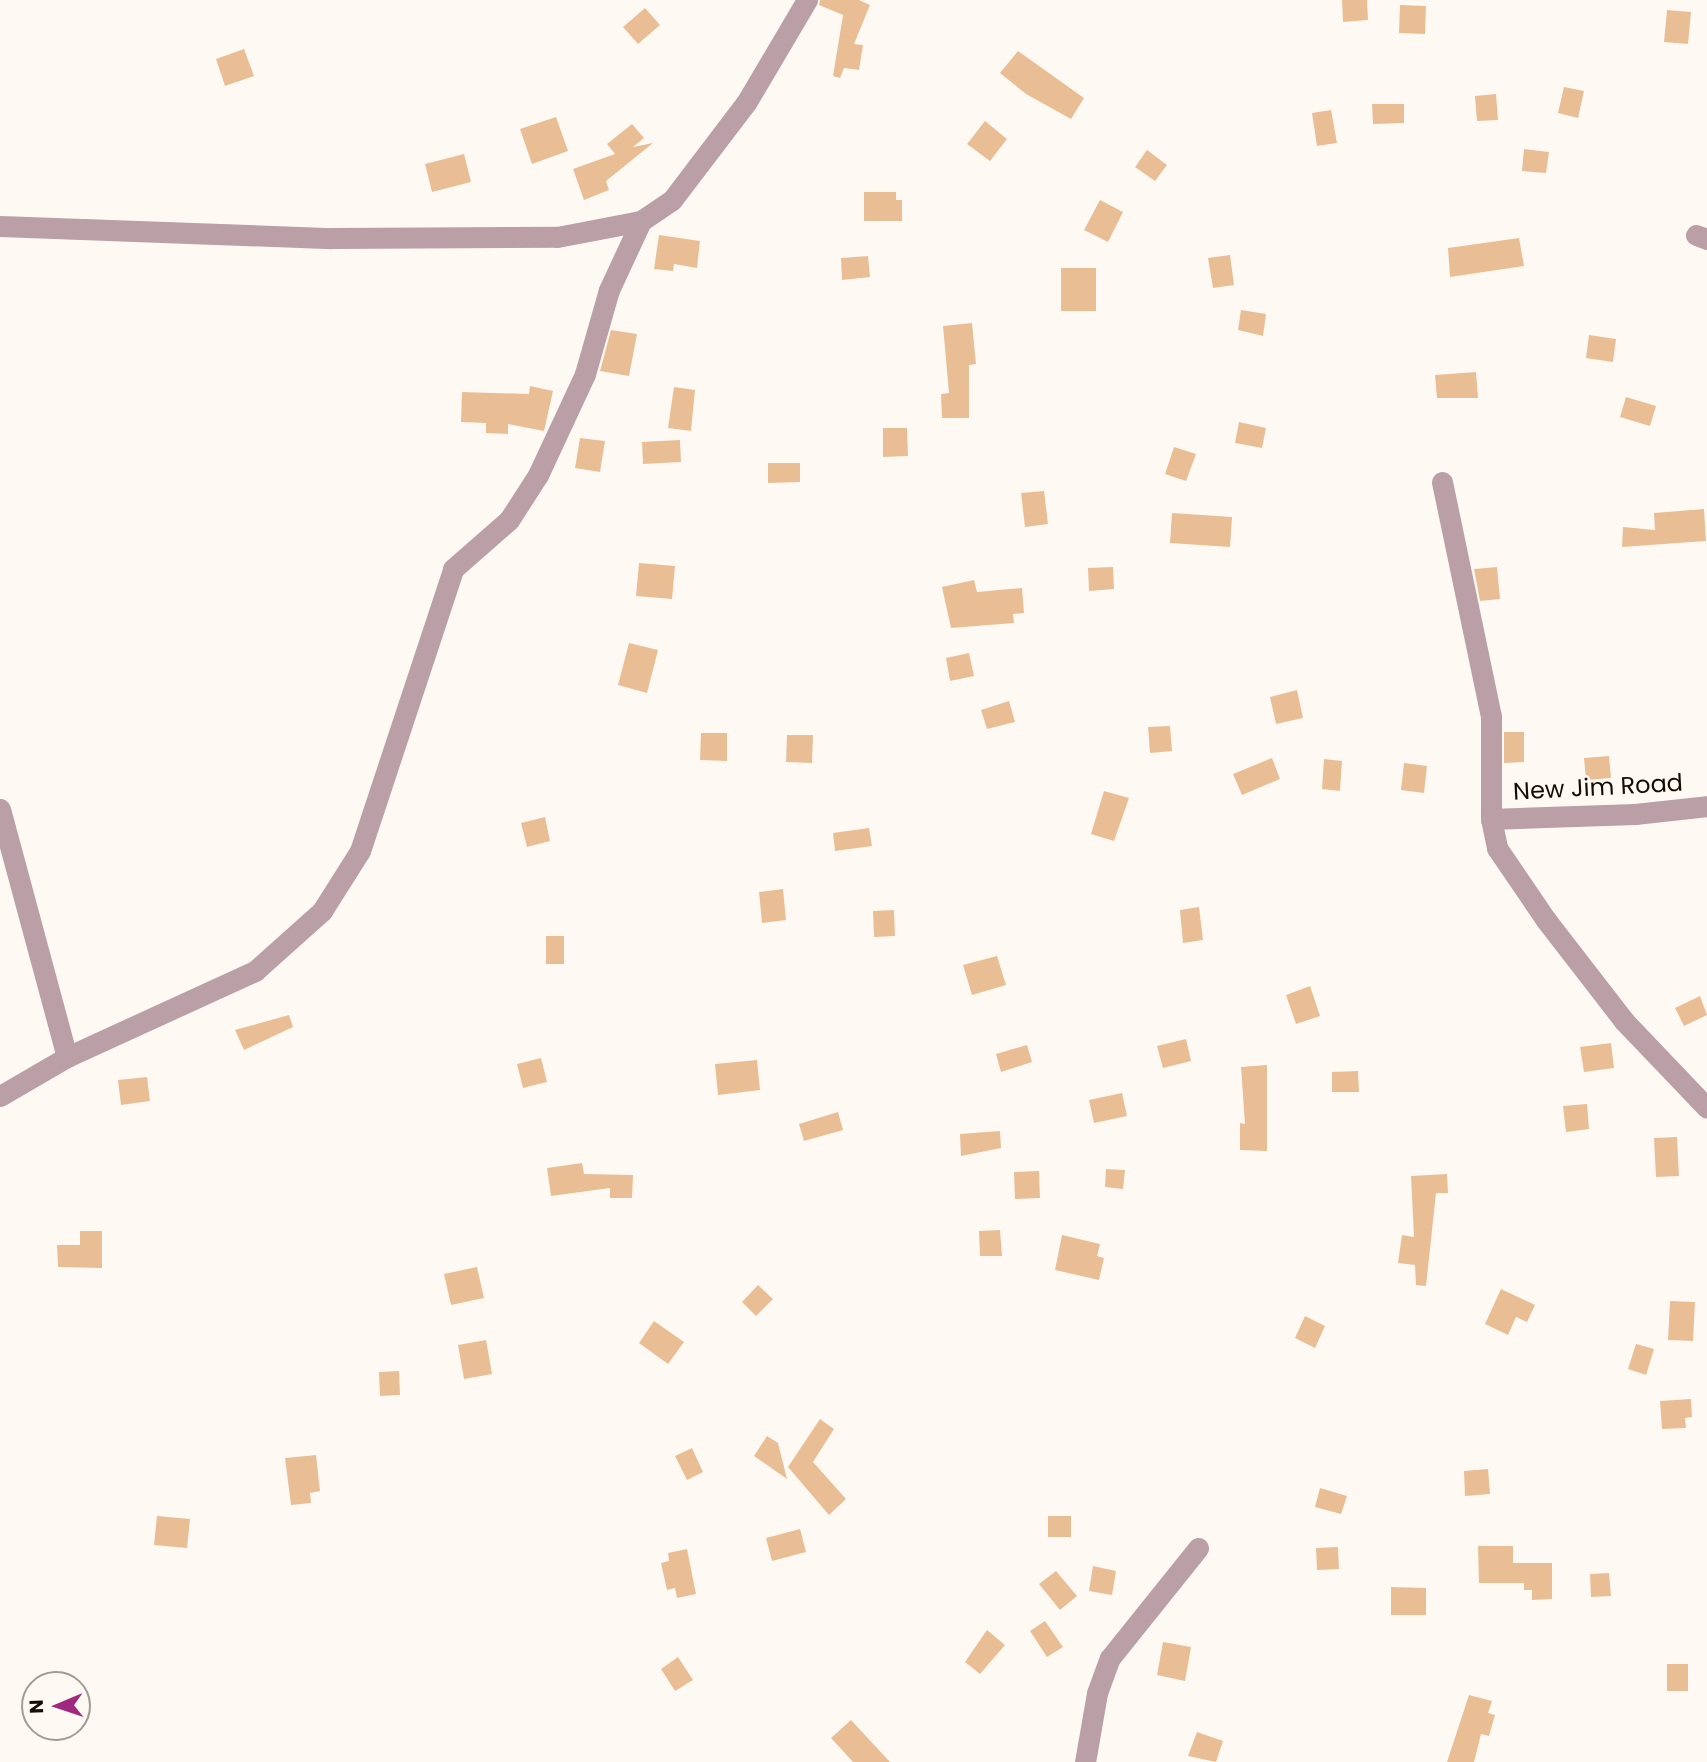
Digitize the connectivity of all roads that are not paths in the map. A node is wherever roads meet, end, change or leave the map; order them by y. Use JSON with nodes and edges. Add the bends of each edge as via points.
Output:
{"nodes":[{"id":1,"x":807,"y":0,"type":"edge"},
{"id":2,"x":641,"y":221,"type":"junction"},
{"id":3,"x":0,"y":226,"type":"edge"},
{"id":4,"x":1442,"y":482,"type":"dead end"},
{"id":5,"x":1707,"y":806,"type":"edge"},
{"id":6,"x":0,"y":808,"type":"edge"},
{"id":7,"x":1492,"y":819,"type":"junction"},
{"id":8,"x":67,"y":1057,"type":"junction"},
{"id":9,"x":0,"y":1096,"type":"edge"},
{"id":10,"x":1707,"y":1108,"type":"edge"},
{"id":11,"x":1198,"y":1548,"type":"dead end"},
{"id":12,"x":1085,"y":1762,"type":"edge"}],
"edges":[{"from":1,"to":2,"type":"street","via":[[746,103],[672,200]]},
{"from":2,"to":3,"type":"street","via":[[557,237],[332,238]]},
{"from":2,"to":8,"type":"street","via":[[609,290],[585,374],[538,475],[509,520],[453,569],[360,851],[322,911],[255,971]]},
{"from":4,"to":7,"type":"street","via":[[1492,716]]},
{"from":5,"to":7,"type":"street","name":"New Jim Road","via":[[1635,814]]},
{"from":6,"to":8,"type":"street"},
{"from":7,"to":10,"type":"street","via":[[1497,848],[1545,920],[1624,1021]]},
{"from":8,"to":9,"type":"street"},
{"from":11,"to":12,"type":"street","via":[[1110,1658],[1097,1693]]}]}
